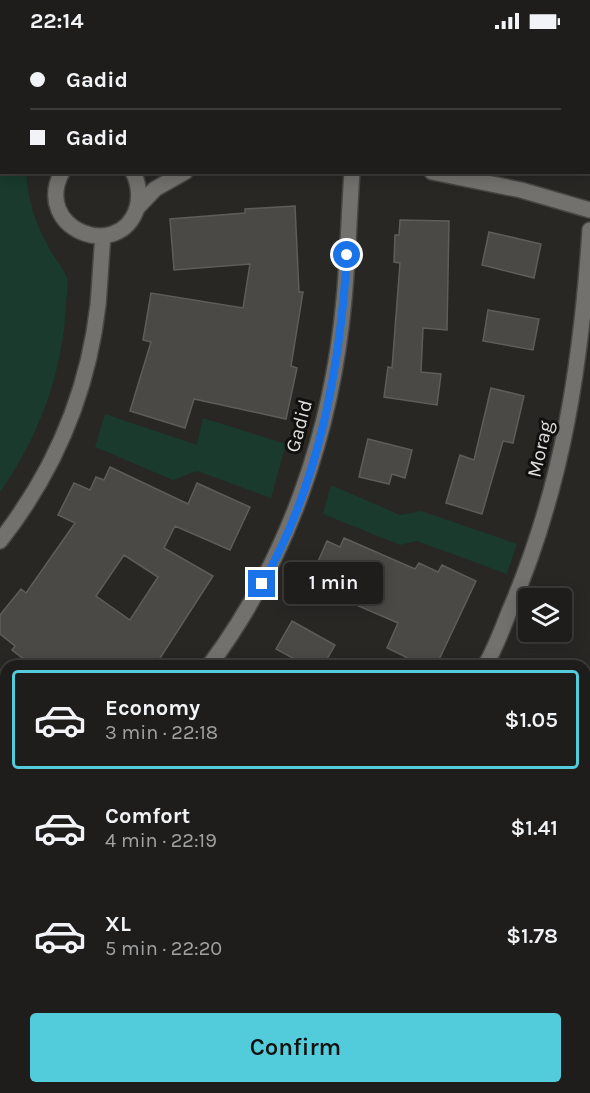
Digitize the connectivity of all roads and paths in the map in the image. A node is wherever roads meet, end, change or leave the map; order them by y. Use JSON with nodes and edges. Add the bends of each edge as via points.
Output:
{"nodes":[{"id":1,"x":134,"y":174,"type":"edge"},
{"id":2,"x":182,"y":174,"type":"edge"},
{"id":3,"x":352,"y":174,"type":"edge"},
{"id":4,"x":442,"y":174,"type":"edge"},
{"id":5,"x":58,"y":175,"type":"edge"},
{"id":6,"x":137,"y":208,"type":"junction"},
{"id":7,"x":590,"y":210,"type":"edge"},
{"id":8,"x":590,"y":230,"type":"edge"},
{"id":9,"x":103,"y":236,"type":"junction"},
{"id":10,"x":0,"y":541,"type":"edge"},
{"id":11,"x":214,"y":660,"type":"edge"},
{"id":12,"x":488,"y":660,"type":"edge"}],
"edges":[{"from":1,"to":6,"type":"street"},
{"from":2,"to":6,"type":"street","via":[[156,189]]},
{"from":3,"to":11,"type":"street","name":"Gadid","via":[[344,301],[320,436],[299,502],[271,568],[236,631]]},
{"from":4,"to":7,"type":"street","via":[[521,190]]},
{"from":5,"to":9,"type":"street","via":[[56,200],[63,218],[84,234]]},
{"from":6,"to":9,"type":"street","via":[[126,225]]},
{"from":8,"to":12,"type":"street","name":"Morag","via":[[585,312],[572,405],[551,494],[524,579]]},
{"from":9,"to":10,"type":"street","via":[[98,306],[85,373],[69,422],[37,490]]}]}
